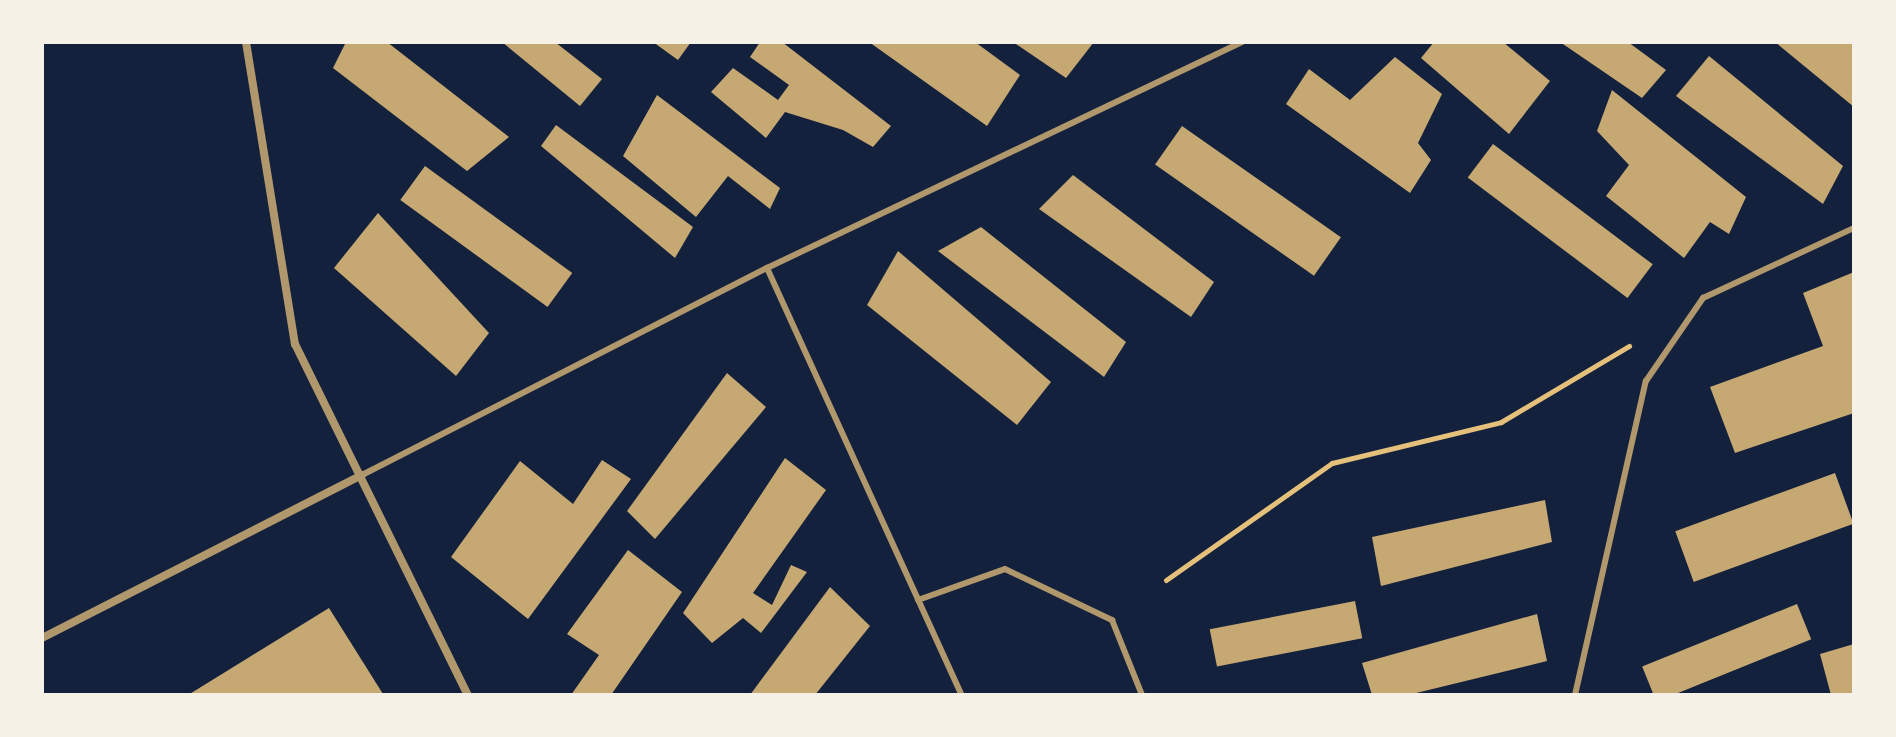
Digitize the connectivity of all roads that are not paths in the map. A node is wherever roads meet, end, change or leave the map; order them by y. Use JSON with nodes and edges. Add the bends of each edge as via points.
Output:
{"nodes":[{"id":1,"x":246,"y":42,"type":"edge"},
{"id":2,"x":1242,"y":42,"type":"edge"},
{"id":3,"x":1854,"y":228,"type":"edge"},
{"id":4,"x":767,"y":268,"type":"junction"},
{"id":5,"x":362,"y":475,"type":"junction"},
{"id":6,"x":918,"y":600,"type":"junction"},
{"id":7,"x":42,"y":638,"type":"edge"},
{"id":8,"x":468,"y":695,"type":"edge"},
{"id":9,"x":962,"y":695,"type":"edge"},
{"id":10,"x":1142,"y":695,"type":"edge"},
{"id":11,"x":1575,"y":695,"type":"edge"}],
"edges":[{"from":1,"to":5,"type":"street","via":[[295,344]]},
{"from":2,"to":4,"type":"lane"},
{"from":3,"to":11,"type":"lane","via":[[1703,298],[1646,381]]},
{"from":4,"to":5,"type":"lane"},
{"from":4,"to":6,"type":"lane"},
{"from":5,"to":7,"type":"street"},
{"from":5,"to":8,"type":"street"},
{"from":6,"to":9,"type":"lane"},
{"from":6,"to":10,"type":"lane","via":[[1005,569],[1112,620]]}]}
